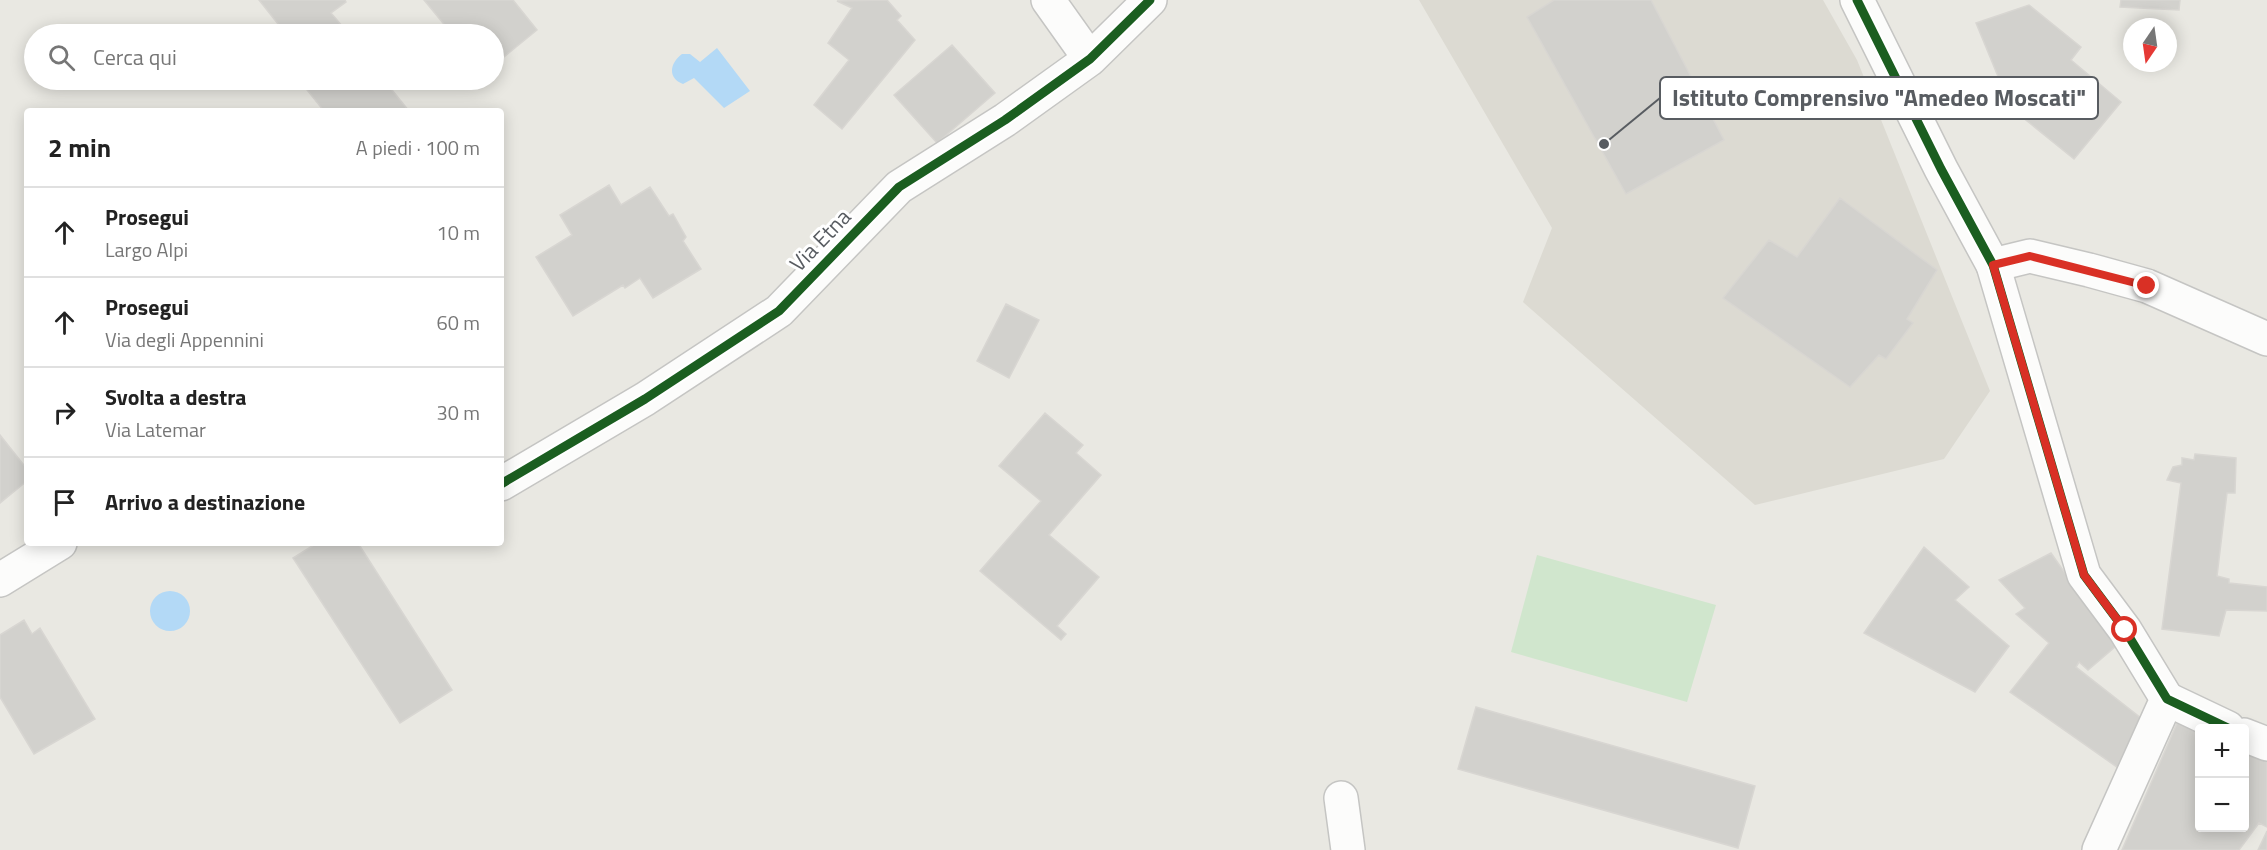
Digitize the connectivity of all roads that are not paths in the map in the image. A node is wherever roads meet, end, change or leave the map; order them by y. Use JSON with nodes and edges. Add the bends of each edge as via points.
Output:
{"nodes":[{"id":1,"x":1048,"y":0,"type":"edge"},
{"id":2,"x":1150,"y":0,"type":"edge"},
{"id":3,"x":1857,"y":0,"type":"edge"},
{"id":4,"x":1090,"y":59,"type":"junction"},
{"id":5,"x":1993,"y":265,"type":"junction"},
{"id":6,"x":2267,"y":339,"type":"edge"},
{"id":7,"x":504,"y":482,"type":"edge"},
{"id":8,"x":55,"y":546,"type":"edge"},
{"id":9,"x":0,"y":580,"type":"edge"},
{"id":10,"x":2167,"y":699,"type":"junction"},
{"id":11,"x":2219,"y":724,"type":"edge"},
{"id":12,"x":2249,"y":737,"type":"edge"},
{"id":13,"x":2267,"y":744,"type":"edge"},
{"id":14,"x":1341,"y":798,"type":"dead end"},
{"id":15,"x":1348,"y":850,"type":"edge"},
{"id":16,"x":2099,"y":850,"type":"edge"}],
"edges":[{"from":1,"to":4,"type":"street"},
{"from":2,"to":4,"type":"street","name":"Via Etna"},
{"from":3,"to":5,"type":"street"},
{"from":4,"to":7,"type":"street","name":"Via Etna","via":[[1005,120],[899,187],[779,311],[645,399]]},
{"from":5,"to":6,"type":"street","via":[[2030,256],[2089,270],[2147,286]]},
{"from":5,"to":10,"type":"street","via":[[2084,575],[2125,630]]},
{"from":8,"to":9,"type":"street"},
{"from":10,"to":11,"type":"street"},
{"from":10,"to":16,"type":"street"},
{"from":12,"to":13,"type":"street"},
{"from":14,"to":15,"type":"street"}]}
